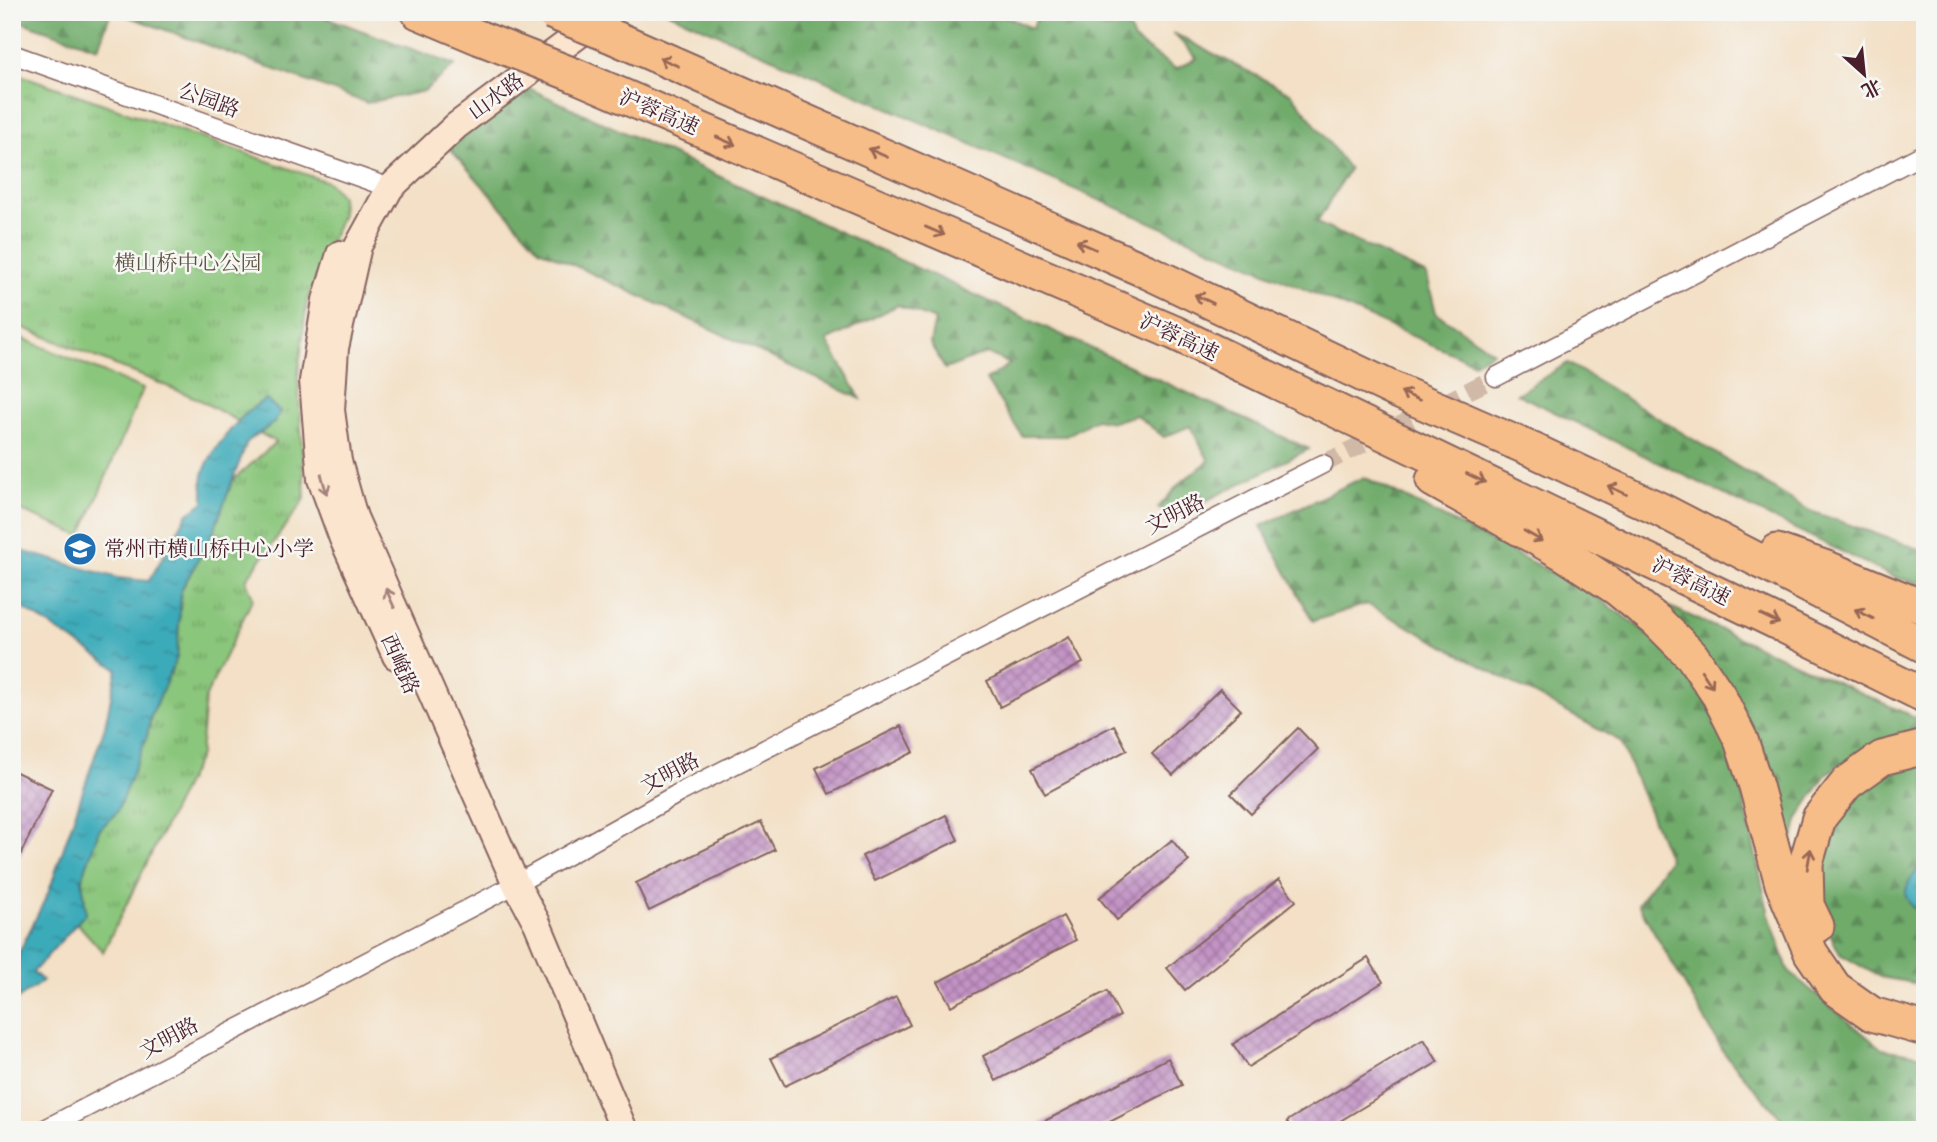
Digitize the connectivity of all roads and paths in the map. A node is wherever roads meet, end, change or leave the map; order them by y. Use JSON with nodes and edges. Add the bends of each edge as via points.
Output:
{"nodes":[{"id":1,"x":418,"y":12,"type":"edge"},
{"id":2,"x":551,"y":12,"type":"edge"},
{"id":3,"x":580,"y":12,"type":"edge"},
{"id":4,"x":609,"y":24,"type":"edge"},
{"id":5,"x":12,"y":54,"type":"edge"},
{"id":6,"x":1925,"y":153,"type":"edge"},
{"id":7,"x":382,"y":185,"type":"junction"},
{"id":8,"x":1175,"y":333,"type":"junction"},
{"id":9,"x":1496,"y":377,"type":"tunnel mouth"},
{"id":10,"x":1323,"y":464,"type":"tunnel mouth"},
{"id":11,"x":1658,"y":509,"type":"junction"},
{"id":12,"x":1925,"y":608,"type":"edge"},
{"id":13,"x":1925,"y":646,"type":"edge"},
{"id":14,"x":1925,"y":696,"type":"edge"},
{"id":15,"x":1925,"y":747,"type":"edge"},
{"id":16,"x":509,"y":887,"type":"junction"},
{"id":17,"x":1925,"y":1013,"type":"edge"},
{"id":18,"x":1925,"y":1029,"type":"edge"},
{"id":19,"x":43,"y":1130,"type":"edge"},
{"id":20,"x":606,"y":1130,"type":"edge"},
{"id":21,"x":624,"y":1130,"type":"edge"}],
"edges":[{"from":1,"to":8,"type":"highway","name":"沪蓉高速","one_way":true,"bridge":true},
{"from":2,"to":4,"type":"highway","bridge":true},
{"from":3,"to":7,"type":"street","name":"山水路","via":[[442,116]]},
{"from":4,"to":7,"type":"street","name":"山水路","via":[[456,126]]},
{"from":11,"to":4,"type":"highway","one_way":true},
{"from":5,"to":7,"type":"street","name":"公园路"},
{"from":6,"to":9,"type":"street"},
{"from":7,"to":16,"type":"street","name":"西崦路","via":[[346,231],[326,300],[313,382],[321,479],[343,538]]},
{"from":8,"to":14,"type":"highway","name":"沪蓉高速","one_way":true},
{"from":8,"to":18,"type":"highway","one_way":true,"via":[[1563,553],[1657,621],[1692,656],[1741,740],[1782,884],[1811,953],[1835,988],[1872,1014]]},
{"from":10,"to":16,"type":"street","name":"文明路","via":[[679,793]]},
{"from":11,"to":12,"type":"highway"},
{"from":13,"to":11,"type":"highway","one_way":true},
{"from":17,"to":15,"type":"highway","one_way":true,"via":[[1880,999],[1847,976],[1825,946],[1807,905],[1806,863],[1819,818],[1847,783],[1882,758]]},
{"from":16,"to":19,"type":"street","name":"文明路"},
{"from":16,"to":20,"type":"street","name":"西崦路","via":[[523,933]]},
{"from":16,"to":21,"type":"street","name":"西崦路","via":[[537,923]]}]}
